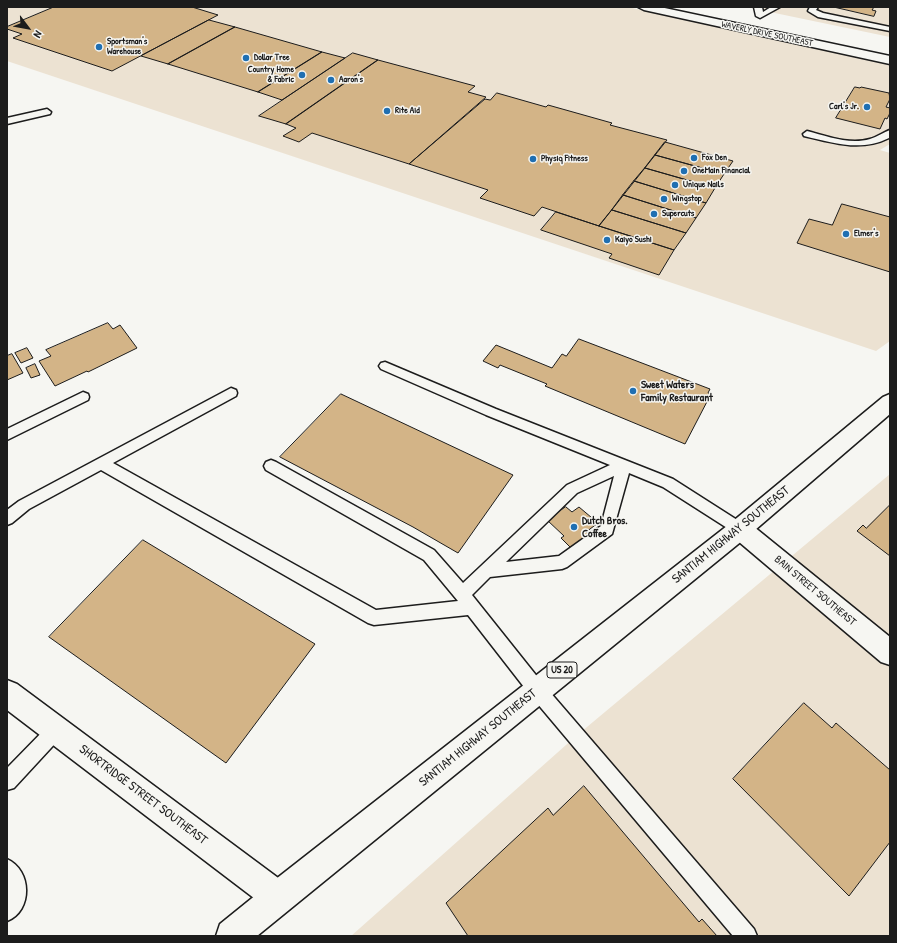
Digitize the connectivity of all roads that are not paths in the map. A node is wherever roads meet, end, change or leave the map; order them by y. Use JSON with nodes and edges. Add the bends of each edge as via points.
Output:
{"nodes":[{"id":1,"x":644,"y":7,"type":"edge"},
{"id":2,"x":668,"y":7,"type":"edge"},
{"id":3,"x":776,"y":7,"type":"edge"},
{"id":4,"x":814,"y":7,"type":"edge"},
{"id":5,"x":756,"y":15,"type":"edge"},
{"id":6,"x":772,"y":22,"type":"dead end"},
{"id":7,"x":740,"y":27,"type":"junction"},
{"id":8,"x":890,"y":29,"type":"edge"},
{"id":9,"x":889,"y":47,"type":"dead end"},
{"id":10,"x":890,"y":60,"type":"edge"},
{"id":11,"x":47,"y":112,"type":"dead end"},
{"id":12,"x":7,"y":121,"type":"edge"},
{"id":13,"x":806,"y":134,"type":"dead end"},
{"id":14,"x":890,"y":134,"type":"edge"},
{"id":15,"x":385,"y":366,"type":"dead end"},
{"id":16,"x":231,"y":393,"type":"dead end"},
{"id":17,"x":83,"y":397,"type":"dead end"},
{"id":18,"x":890,"y":402,"type":"edge"},
{"id":19,"x":7,"y":435,"type":"edge"},
{"id":20,"x":100,"y":463,"type":"junction"},
{"id":21,"x":624,"y":465,"type":"junction"},
{"id":22,"x":271,"y":466,"type":"dead end"},
{"id":23,"x":7,"y":519,"type":"edge"},
{"id":24,"x":740,"y":529,"type":"junction"},
{"id":25,"x":486,"y":571,"type":"junction"},
{"id":26,"x":462,"y":594,"type":"junction"},
{"id":27,"x":472,"y":607,"type":"junction"},
{"id":28,"x":890,"y":653,"type":"edge"},
{"id":29,"x":537,"y":690,"type":"junction"},
{"id":30,"x":7,"y":693,"type":"edge"},
{"id":31,"x":56,"y":730,"type":"junction"},
{"id":32,"x":7,"y":781,"type":"edge"},
{"id":33,"x":7,"y":869,"type":"edge"},
{"id":34,"x":278,"y":897,"type":"junction"},
{"id":35,"x":7,"y":911,"type":"edge"},
{"id":36,"x":232,"y":936,"type":"edge"},
{"id":37,"x":747,"y":936,"type":"edge"}],
"edges":[{"from":1,"to":7,"type":"main road","name":"WAVERLY DRIVE SOUTHEAST"},
{"from":2,"to":5,"type":"main road","name":"WAVERLY DRIVE SOUTHEAST","via":[[731,20]]},
{"from":3,"to":5,"type":"lane"},
{"from":4,"to":8,"type":"lane","via":[[812,11],[821,15]]},
{"from":5,"to":6,"type":"main road","name":"WAVERLY DRIVE SOUTHEAST"},
{"from":7,"to":9,"type":"main road","via":[[770,27],[874,49]]},
{"from":7,"to":10,"type":"main road","name":"WAVERLY DRIVE SOUTHEAST"},
{"from":11,"to":12,"type":"lane"},
{"from":13,"to":14,"type":"lane","via":[[855,145],[871,143]]},
{"from":15,"to":21,"type":"lane"},
{"from":16,"to":20,"type":"lane"},
{"from":17,"to":19,"type":"lane"},
{"from":18,"to":24,"type":"main road","name":"SANTIAM HIGHWAY SOUTHEAST","number":"US 20"},
{"from":20,"to":23,"type":"lane","via":[[24,505]]},
{"from":20,"to":27,"type":"lane","via":[[374,618]]},
{"from":21,"to":24,"type":"lane","via":[[668,483]]},
{"from":21,"to":25,"type":"lane","via":[[572,490]]},
{"from":21,"to":25,"type":"lane","via":[[607,530],[562,562]]},
{"from":22,"to":26,"type":"lane","via":[[429,555]]},
{"from":24,"to":28,"type":"main road","name":"BAIN STREET SOUTHEAST"},
{"from":24,"to":29,"type":"main road","name":"SANTIAM HIGHWAY SOUTHEAST","number":"US 20"},
{"from":25,"to":26,"type":"lane"},
{"from":26,"to":27,"type":"lane"},
{"from":27,"to":29,"type":"lane"},
{"from":29,"to":34,"type":"main road","name":"SANTIAM HIGHWAY SOUTHEAST","number":"US 20"},
{"from":29,"to":37,"type":"lane"},
{"from":30,"to":31,"type":"main road","name":"SHORTRIDGE STREET SOUTHEAST"},
{"from":31,"to":32,"type":"lane"},
{"from":31,"to":34,"type":"main road","name":"SHORTRIDGE STREET SOUTHEAST"},
{"from":33,"to":35,"type":"lane","via":[[14,876],[16,899]]},
{"from":34,"to":36,"type":"main road","name":"SANTIAM HIGHWAY SOUTHEAST","number":"US 20"}]}
